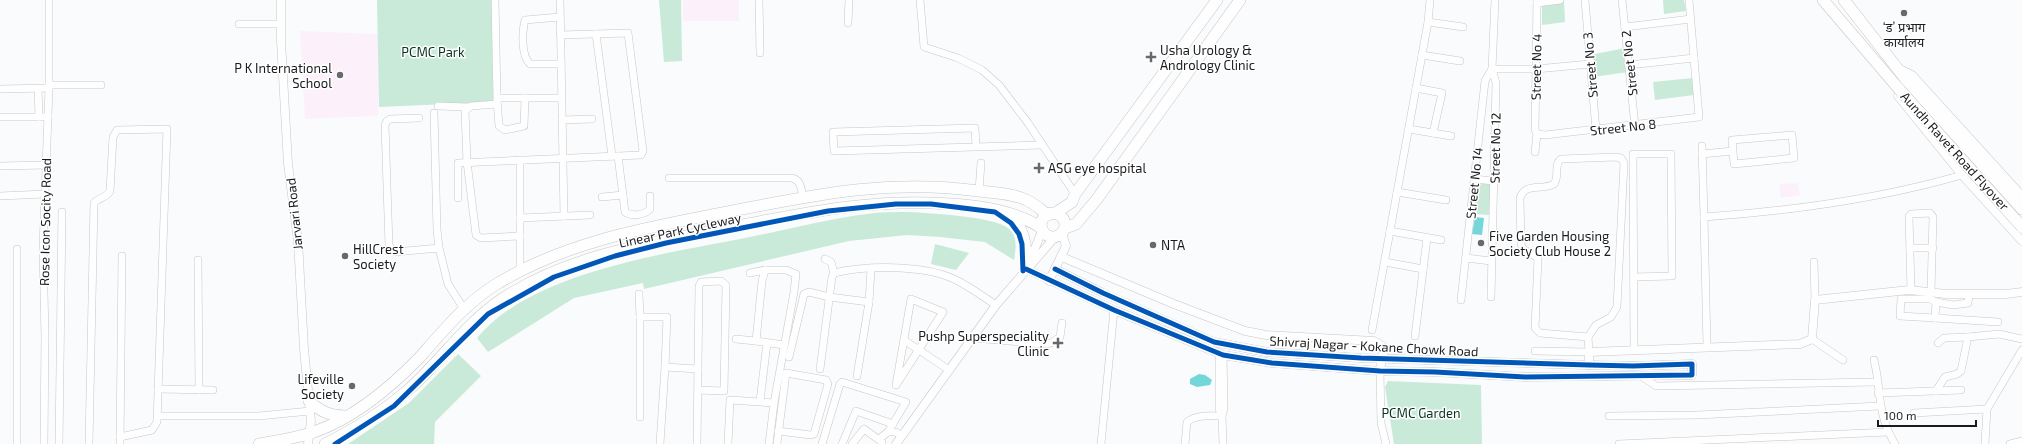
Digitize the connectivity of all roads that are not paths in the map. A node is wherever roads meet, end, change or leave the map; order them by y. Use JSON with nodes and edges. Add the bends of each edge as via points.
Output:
{"nodes":[{"id":1,"x":49,"y":0,"type":"edge"},
{"id":2,"x":281,"y":0,"type":"edge"},
{"id":3,"x":495,"y":0,"type":"edge"},
{"id":4,"x":560,"y":0,"type":"edge"},
{"id":5,"x":759,"y":0,"type":"edge"},
{"id":6,"x":850,"y":0,"type":"edge"},
{"id":7,"x":920,"y":0,"type":"edge"},
{"id":8,"x":1217,"y":0,"type":"edge"},
{"id":9,"x":1240,"y":0,"type":"edge"},
{"id":10,"x":1430,"y":0,"type":"edge"},
{"id":11,"x":1495,"y":0,"type":"edge"},
{"id":12,"x":1560,"y":0,"type":"edge"},
{"id":13,"x":1584,"y":0,"type":"edge"},
{"id":14,"x":1622,"y":0,"type":"edge"},
{"id":15,"x":1689,"y":0,"type":"edge"},
{"id":16,"x":1823,"y":0,"type":"edge"},
{"id":17,"x":1844,"y":0,"type":"edge"},
{"id":18,"x":1537,"y":1,"type":"edge"},
{"id":19,"x":560,"y":17,"type":"junction"},
{"id":20,"x":1691,"y":20,"type":"junction"},
{"id":21,"x":1428,"y":22,"type":"junction"},
{"id":22,"x":848,"y":23,"type":"dead end"},
{"id":23,"x":240,"y":24,"type":"dead end"},
{"id":24,"x":281,"y":24,"type":"junction"},
{"id":25,"x":1463,"y":26,"type":"dead end"},
{"id":26,"x":1625,"y":27,"type":"junction"},
{"id":27,"x":596,"y":34,"type":"junction"},
{"id":28,"x":560,"y":35,"type":"junction"},
{"id":29,"x":760,"y":53,"type":"dead end"},
{"id":30,"x":1422,"y":55,"type":"junction"},
{"id":31,"x":1694,"y":58,"type":"junction"},
{"id":32,"x":1460,"y":61,"type":"dead end"},
{"id":33,"x":561,"y":64,"type":"junction"},
{"id":34,"x":1590,"y":64,"type":"junction"},
{"id":35,"x":1629,"y":65,"type":"junction"},
{"id":36,"x":1896,"y":66,"type":"junction"},
{"id":37,"x":1492,"y":69,"type":"junction"},
{"id":38,"x":1536,"y":69,"type":"junction"},
{"id":39,"x":1887,"y":75,"type":"junction"},
{"id":40,"x":101,"y":85,"type":"dead end"},
{"id":41,"x":1904,"y":85,"type":"junction"},
{"id":42,"x":49,"y":86,"type":"junction"},
{"id":43,"x":1416,"y":88,"type":"junction"},
{"id":44,"x":0,"y":89,"type":"edge"},
{"id":45,"x":38,"y":89,"type":"junction"},
{"id":46,"x":525,"y":98,"type":"junction"},
{"id":47,"x":562,"y":98,"type":"junction"},
{"id":48,"x":497,"y":101,"type":"junction"},
{"id":49,"x":438,"y":106,"type":"dead end"},
{"id":50,"x":468,"y":107,"type":"junction"},
{"id":51,"x":434,"y":113,"type":"dead end"},
{"id":52,"x":0,"y":117,"type":"edge"},
{"id":53,"x":39,"y":117,"type":"junction"},
{"id":54,"x":48,"y":117,"type":"junction"},
{"id":55,"x":419,"y":118,"type":"dead end"},
{"id":56,"x":592,"y":119,"type":"dead end"},
{"id":57,"x":562,"y":120,"type":"junction"},
{"id":58,"x":1635,"y":126,"type":"junction"},
{"id":59,"x":1408,"y":129,"type":"junction"},
{"id":60,"x":1596,"y":130,"type":"junction"},
{"id":61,"x":1433,"y":133,"type":"junction"},
{"id":62,"x":1536,"y":134,"type":"junction"},
{"id":63,"x":1451,"y":136,"type":"dead end"},
{"id":64,"x":1042,"y":145,"type":"junction"},
{"id":65,"x":976,"y":146,"type":"junction"},
{"id":66,"x":1702,"y":146,"type":"dead end"},
{"id":67,"x":1535,"y":152,"type":"dead end"},
{"id":68,"x":1732,"y":152,"type":"junction"},
{"id":69,"x":1702,"y":154,"type":"junction"},
{"id":70,"x":615,"y":156,"type":"junction"},
{"id":71,"x":564,"y":158,"type":"junction"},
{"id":72,"x":520,"y":160,"type":"junction"},
{"id":73,"x":467,"y":162,"type":"junction"},
{"id":74,"x":981,"y":163,"type":"dead end"},
{"id":75,"x":46,"y":165,"type":"junction"},
{"id":76,"x":0,"y":166,"type":"edge"},
{"id":77,"x":1962,"y":175,"type":"junction"},
{"id":78,"x":669,"y":178,"type":"dead end"},
{"id":79,"x":1474,"y":179,"type":"junction"},
{"id":80,"x":1494,"y":181,"type":"junction"},
{"id":81,"x":979,"y":191,"type":"junction"},
{"id":82,"x":1397,"y":192,"type":"junction"},
{"id":83,"x":45,"y":194,"type":"junction"},
{"id":84,"x":1075,"y":194,"type":"junction"},
{"id":85,"x":622,"y":195,"type":"junction"},
{"id":86,"x":0,"y":196,"type":"edge"},
{"id":87,"x":650,"y":196,"type":"dead end"},
{"id":88,"x":803,"y":196,"type":"junction"},
{"id":89,"x":2022,"y":196,"type":"edge"},
{"id":90,"x":602,"y":197,"type":"dead end"},
{"id":91,"x":458,"y":198,"type":"dead end"},
{"id":92,"x":1446,"y":200,"type":"dead end"},
{"id":93,"x":998,"y":209,"type":"junction"},
{"id":94,"x":2022,"y":209,"type":"edge"},
{"id":95,"x":62,"y":212,"type":"dead end"},
{"id":96,"x":1051,"y":214,"type":"junction"},
{"id":97,"x":590,"y":215,"type":"dead end"},
{"id":98,"x":564,"y":216,"type":"junction"},
{"id":99,"x":2022,"y":216,"type":"edge"},
{"id":100,"x":1704,"y":217,"type":"junction"},
{"id":101,"x":520,"y":218,"type":"junction"},
{"id":102,"x":2008,"y":226,"type":"junction"},
{"id":103,"x":1042,"y":229,"type":"junction"},
{"id":104,"x":1390,"y":231,"type":"junction"},
{"id":105,"x":1061,"y":233,"type":"junction"},
{"id":106,"x":2021,"y":234,"type":"edge"},
{"id":107,"x":520,"y":236,"type":"junction"},
{"id":108,"x":1427,"y":238,"type":"junction"},
{"id":109,"x":1441,"y":240,"type":"dead end"},
{"id":110,"x":439,"y":248,"type":"junction"},
{"id":111,"x":1910,"y":248,"type":"junction"},
{"id":112,"x":1932,"y":248,"type":"junction"},
{"id":113,"x":17,"y":249,"type":"dead end"},
{"id":114,"x":122,"y":256,"type":"dead end"},
{"id":115,"x":1062,"y":257,"type":"junction"},
{"id":116,"x":1466,"y":258,"type":"junction"},
{"id":117,"x":825,"y":259,"type":"dead end"},
{"id":118,"x":198,"y":260,"type":"dead end"},
{"id":119,"x":1492,"y":260,"type":"junction"},
{"id":120,"x":1385,"y":262,"type":"junction"},
{"id":121,"x":1814,"y":262,"type":"dead end"},
{"id":122,"x":871,"y":269,"type":"junction"},
{"id":123,"x":1026,"y":269,"type":"junction"},
{"id":124,"x":1055,"y":269,"type":"junction"},
{"id":125,"x":1423,"y":269,"type":"junction"},
{"id":126,"x":766,"y":270,"type":"junction"},
{"id":127,"x":520,"y":271,"type":"junction"},
{"id":128,"x":750,"y":273,"type":"dead end"},
{"id":129,"x":834,"y":273,"type":"junction"},
{"id":130,"x":1634,"y":277,"type":"junction"},
{"id":131,"x":1049,"y":281,"type":"junction"},
{"id":132,"x":1911,"y":290,"type":"junction"},
{"id":133,"x":1931,"y":292,"type":"junction"},
{"id":134,"x":2022,"y":292,"type":"edge"},
{"id":135,"x":639,"y":294,"type":"dead end"},
{"id":136,"x":1969,"y":294,"type":"junction"},
{"id":137,"x":830,"y":297,"type":"junction"},
{"id":138,"x":1491,"y":297,"type":"dead end"},
{"id":139,"x":1461,"y":300,"type":"dead end"},
{"id":140,"x":1815,"y":300,"type":"junction"},
{"id":141,"x":869,"y":302,"type":"junction"},
{"id":142,"x":1936,"y":302,"type":"junction"},
{"id":143,"x":996,"y":305,"type":"junction"},
{"id":144,"x":464,"y":309,"type":"junction"},
{"id":145,"x":1114,"y":310,"type":"junction"},
{"id":146,"x":640,"y":317,"type":"junction"},
{"id":147,"x":1935,"y":318,"type":"junction"},
{"id":148,"x":1998,"y":322,"type":"dead end"},
{"id":149,"x":1062,"y":323,"type":"dead end"},
{"id":150,"x":1372,"y":330,"type":"dead end"},
{"id":151,"x":1415,"y":336,"type":"dead end"},
{"id":152,"x":1588,"y":337,"type":"junction"},
{"id":153,"x":1968,"y":337,"type":"junction"},
{"id":154,"x":973,"y":338,"type":"junction"},
{"id":155,"x":736,"y":339,"type":"dead end"},
{"id":156,"x":1812,"y":339,"type":"junction"},
{"id":157,"x":2022,"y":339,"type":"edge"},
{"id":158,"x":904,"y":340,"type":"junction"},
{"id":159,"x":756,"y":341,"type":"junction"},
{"id":160,"x":768,"y":343,"type":"junction"},
{"id":161,"x":1938,"y":344,"type":"dead end"},
{"id":162,"x":784,"y":345,"type":"junction"},
{"id":163,"x":1707,"y":346,"type":"junction"},
{"id":164,"x":918,"y":349,"type":"junction"},
{"id":165,"x":1634,"y":349,"type":"junction"},
{"id":166,"x":2022,"y":350,"type":"edge"},
{"id":167,"x":1534,"y":351,"type":"dead end"},
{"id":168,"x":1589,"y":352,"type":"junction"},
{"id":169,"x":1221,"y":354,"type":"junction"},
{"id":170,"x":789,"y":357,"type":"dead end"},
{"id":171,"x":1381,"y":359,"type":"junction"},
{"id":172,"x":1844,"y":360,"type":"dead end"},
{"id":173,"x":1874,"y":360,"type":"dead end"},
{"id":174,"x":1589,"y":365,"type":"junction"},
{"id":175,"x":1633,"y":366,"type":"junction"},
{"id":176,"x":665,"y":368,"type":"junction"},
{"id":177,"x":698,"y":369,"type":"junction"},
{"id":178,"x":820,"y":369,"type":"dead end"},
{"id":179,"x":950,"y":370,"type":"junction"},
{"id":180,"x":1380,"y":371,"type":"junction"},
{"id":181,"x":857,"y":376,"type":"dead end"},
{"id":182,"x":1637,"y":376,"type":"junction"},
{"id":183,"x":1877,"y":382,"type":"junction"},
{"id":184,"x":158,"y":389,"type":"junction"},
{"id":185,"x":199,"y":390,"type":"junction"},
{"id":186,"x":213,"y":390,"type":"dead end"},
{"id":187,"x":698,"y":390,"type":"junction"},
{"id":188,"x":1962,"y":390,"type":"dead end"},
{"id":189,"x":1936,"y":391,"type":"junction"},
{"id":190,"x":1878,"y":393,"type":"junction"},
{"id":191,"x":760,"y":401,"type":"junction"},
{"id":192,"x":774,"y":403,"type":"junction"},
{"id":193,"x":310,"y":406,"type":"junction"},
{"id":194,"x":1879,"y":406,"type":"junction"},
{"id":195,"x":1987,"y":409,"type":"junction"},
{"id":196,"x":1914,"y":413,"type":"dead end"},
{"id":197,"x":158,"y":416,"type":"junction"},
{"id":198,"x":345,"y":416,"type":"junction"},
{"id":199,"x":1222,"y":416,"type":"junction"},
{"id":200,"x":1609,"y":416,"type":"dead end"},
{"id":201,"x":640,"y":417,"type":"dead end"},
{"id":202,"x":893,"y":424,"type":"junction"},
{"id":203,"x":312,"y":431,"type":"junction"},
{"id":204,"x":778,"y":431,"type":"junction"},
{"id":205,"x":888,"y":432,"type":"junction"},
{"id":206,"x":1888,"y":432,"type":"junction"},
{"id":207,"x":902,"y":436,"type":"junction"},
{"id":208,"x":120,"y":441,"type":"edge"},
{"id":209,"x":880,"y":441,"type":"edge"},
{"id":210,"x":2022,"y":441,"type":"edge"},
{"id":211,"x":17,"y":444,"type":"edge"},
{"id":212,"x":44,"y":444,"type":"edge"},
{"id":213,"x":59,"y":444,"type":"edge"},
{"id":214,"x":89,"y":444,"type":"edge"},
{"id":215,"x":259,"y":444,"type":"edge"},
{"id":216,"x":308,"y":444,"type":"edge"},
{"id":217,"x":313,"y":444,"type":"edge"},
{"id":218,"x":325,"y":444,"type":"edge"},
{"id":219,"x":660,"y":444,"type":"edge"},
{"id":220,"x":697,"y":444,"type":"edge"},
{"id":221,"x":728,"y":444,"type":"edge"},
{"id":222,"x":769,"y":444,"type":"edge"},
{"id":223,"x":777,"y":444,"type":"edge"},
{"id":224,"x":822,"y":444,"type":"edge"},
{"id":225,"x":842,"y":444,"type":"edge"},
{"id":226,"x":852,"y":444,"type":"edge"},
{"id":227,"x":897,"y":444,"type":"edge"},
{"id":228,"x":1101,"y":444,"type":"edge"},
{"id":229,"x":1185,"y":444,"type":"edge"},
{"id":230,"x":1223,"y":444,"type":"edge"},
{"id":231,"x":1386,"y":444,"type":"edge"},
{"id":232,"x":1619,"y":444,"type":"edge"},
{"id":233,"x":1895,"y":444,"type":"edge"},
{"id":234,"x":1985,"y":444,"type":"edge"},
{"id":235,"x":2010,"y":444,"type":"edge"}],
"edges":[{"from":1,"to":42,"type":"street","name":"Rose Icon Socity Road"},
{"from":2,"to":24,"type":"street","name":"Jarvari Road"},
{"from":3,"to":48,"type":"street"},
{"from":4,"to":19,"type":"street"},
{"from":5,"to":29,"type":"street"},
{"from":6,"to":22,"type":"street"},
{"from":7,"to":64,"type":"street","via":[[924,47],[958,58],[982,70],[999,85]]},
{"from":8,"to":84,"type":"main road"},
{"from":9,"to":105,"type":"main road","via":[[1097,199],[1076,224]]},
{"from":10,"to":21,"type":"street"},
{"from":11,"to":37,"type":"street","name":"Street No 12"},
{"from":12,"to":18,"type":"street"},
{"from":13,"to":34,"type":"street","name":"Street No 3"},
{"from":14,"to":26,"type":"street","name":"Street No 2"},
{"from":15,"to":20,"type":"street"},
{"from":16,"to":39,"type":"main road","name":"Aundh Ravet Road Flyover"},
{"from":17,"to":36,"type":"main road","name":"Aundh Ravet Road Flyover"},
{"from":18,"to":38,"type":"street","name":"Street No 4"},
{"from":19,"to":28,"type":"street"},
{"from":19,"to":33,"type":"street","via":[[525,20],[524,54],[530,64]]},
{"from":20,"to":26,"type":"street"},
{"from":20,"to":31,"type":"street"},
{"from":21,"to":25,"type":"street"},
{"from":21,"to":30,"type":"street"},
{"from":23,"to":24,"type":"street"},
{"from":24,"to":193,"type":"street","name":"Jarvari Road","via":[[288,164],[298,240]]},
{"from":26,"to":35,"type":"street","name":"Street No 2"},
{"from":27,"to":28,"type":"street"},
{"from":27,"to":70,"type":"street"},
{"from":27,"to":70,"type":"street","via":[[628,33],[643,150],[641,155]]},
{"from":28,"to":33,"type":"street"},
{"from":30,"to":32,"type":"street"},
{"from":30,"to":43,"type":"street"},
{"from":31,"to":35,"type":"street"},
{"from":31,"to":58,"type":"street","name":"Street No 8","via":[[1700,115],[1697,118]]},
{"from":33,"to":47,"type":"street"},
{"from":34,"to":38,"type":"street"},
{"from":34,"to":60,"type":"street","name":"Street No 3"},
{"from":35,"to":58,"type":"street","name":"Street No 2"},
{"from":36,"to":41,"type":"main road","name":"Aundh Ravet Road Flyover"},
{"from":36,"to":89,"type":"street","via":[[1912,75]]},
{"from":37,"to":38,"type":"street"},
{"from":37,"to":79,"type":"street","name":"Street No 14","via":[[1485,81]]},
{"from":37,"to":80,"type":"street","name":"Street No 12","via":[[1496,83]]},
{"from":38,"to":62,"type":"street","name":"Street No 4"},
{"from":39,"to":41,"type":"main road","name":"Aundh Ravet Road Flyover"},
{"from":39,"to":77,"type":"street","via":[[1897,94]]},
{"from":40,"to":42,"type":"street"},
{"from":41,"to":94,"type":"main road","name":"Aundh Ravet Road Flyover"},
{"from":41,"to":106,"type":"main road","name":"Aundh Ravet Road Flyover","bridge":true},
{"from":42,"to":45,"type":"street"},
{"from":42,"to":54,"type":"street","name":"Rose Icon Socity Road"},
{"from":43,"to":59,"type":"street"},
{"from":43,"to":61,"type":"street","via":[[1442,93]]},
{"from":44,"to":45,"type":"street"},
{"from":45,"to":53,"type":"street"},
{"from":46,"to":47,"type":"street"},
{"from":46,"to":48,"type":"street"},
{"from":46,"to":48,"type":"street","via":[[525,123],[520,127],[501,128]]},
{"from":47,"to":57,"type":"street"},
{"from":48,"to":50,"type":"street"},
{"from":49,"to":50,"type":"street"},
{"from":50,"to":73,"type":"street","via":[[465,113]]},
{"from":51,"to":110,"type":"street"},
{"from":52,"to":53,"type":"street"},
{"from":53,"to":54,"type":"street"},
{"from":54,"to":75,"type":"street","name":"Rose Icon Socity Road"},
{"from":55,"to":110,"type":"street","via":[[390,119],[385,125],[389,246],[395,252]]},
{"from":56,"to":57,"type":"street"},
{"from":57,"to":71,"type":"street"},
{"from":58,"to":60,"type":"street","name":"Street No 8"},
{"from":59,"to":61,"type":"street"},
{"from":59,"to":82,"type":"street"},
{"from":60,"to":62,"type":"street","name":"Street No 8"},
{"from":61,"to":63,"type":"street"},
{"from":62,"to":67,"type":"street","name":"Street No 4"},
{"from":64,"to":65,"type":"street"},
{"from":64,"to":84,"type":"street"},
{"from":65,"to":65,"type":"street","via":[[834,151],[833,132],[975,128]]},
{"from":66,"to":69,"type":"street"},
{"from":68,"to":68,"type":"street","via":[[1734,164],[1794,158],[1792,134],[1732,140]]},
{"from":68,"to":69,"type":"street"},
{"from":69,"to":100,"type":"street"},
{"from":70,"to":71,"type":"street"},
{"from":70,"to":85,"type":"street"},
{"from":71,"to":72,"type":"street"},
{"from":71,"to":98,"type":"street"},
{"from":72,"to":73,"type":"street"},
{"from":72,"to":101,"type":"street"},
{"from":73,"to":91,"type":"street","via":[[458,163]]},
{"from":73,"to":107,"type":"street","via":[[476,235],[481,238]]},
{"from":74,"to":81,"type":"street"},
{"from":75,"to":76,"type":"street"},
{"from":75,"to":83,"type":"street","name":"Rose Icon Socity Road"},
{"from":77,"to":100,"type":"street","via":[[1926,185],[1819,204]]},
{"from":77,"to":102,"type":"street"},
{"from":78,"to":88,"type":"street","via":[[792,178],[797,179]]},
{"from":79,"to":80,"type":"street"},
{"from":79,"to":116,"type":"street","name":"Street No 14"},
{"from":80,"to":119,"type":"street","name":"Street No 12"},
{"from":81,"to":88,"type":"main road","via":[[922,186],[881,186]]},
{"from":81,"to":96,"type":"main road","via":[[1026,199]]},
{"from":82,"to":92,"type":"street"},
{"from":82,"to":104,"type":"street"},
{"from":83,"to":86,"type":"street"},
{"from":83,"to":212,"type":"street","name":"Rose Icon Socity Road"},
{"from":84,"to":96,"type":"main road","via":[[1072,202]]},
{"from":85,"to":87,"type":"street","via":[[625,212],[629,215],[648,212]]},
{"from":85,"to":90,"type":"street"},
{"from":88,"to":127,"type":"main road","via":[[602,239]]},
{"from":93,"to":103,"type":"main road","via":[[1029,220]]},
{"from":93,"to":123,"type":"main road","via":[[1018,225],[1025,242]]},
{"from":93,"to":218,"type":"main road","via":[[922,201],[833,207],[644,245],[577,263],[502,299],[478,317],[409,390],[368,421]]},
{"from":95,"to":213,"type":"street"},
{"from":96,"to":103,"type":"main road","via":[[1043,219]]},
{"from":96,"to":105,"type":"main road","via":[[1063,219]]},
{"from":97,"to":98,"type":"street"},
{"from":98,"to":101,"type":"street"},
{"from":99,"to":102,"type":"street"},
{"from":100,"to":163,"type":"street"},
{"from":101,"to":107,"type":"street"},
{"from":102,"to":106,"type":"street"},
{"from":103,"to":105,"type":"main road","via":[[1048,236]]},
{"from":103,"to":123,"type":"street"},
{"from":104,"to":108,"type":"street"},
{"from":104,"to":120,"type":"street"},
{"from":105,"to":115,"type":"street","via":[[1066,246]]},
{"from":105,"to":123,"type":"street"},
{"from":107,"to":127,"type":"street"},
{"from":108,"to":109,"type":"street"},
{"from":108,"to":125,"type":"street"},
{"from":110,"to":144,"type":"street","via":[[448,284]]},
{"from":111,"to":112,"type":"street"},
{"from":111,"to":112,"type":"street","via":[[1910,215],[1930,213],[1933,217]]},
{"from":111,"to":132,"type":"street"},
{"from":112,"to":133,"type":"street"},
{"from":113,"to":211,"type":"street"},
{"from":114,"to":208,"type":"street"},
{"from":115,"to":124,"type":"street"},
{"from":115,"to":171,"type":"street","name":"Shivraj Nagar - Kokane Chowk Road","via":[[1245,331],[1266,335],[1374,341],[1384,347]]},
{"from":116,"to":119,"type":"street"},
{"from":116,"to":139,"type":"street","name":"Street No 14"},
{"from":117,"to":129,"type":"street","via":[[831,262]]},
{"from":118,"to":185,"type":"street"},
{"from":119,"to":138,"type":"street","name":"Street No 12"},
{"from":120,"to":125,"type":"street"},
{"from":120,"to":150,"type":"street"},
{"from":121,"to":140,"type":"street"},
{"from":122,"to":129,"type":"street"},
{"from":122,"to":141,"type":"street"},
{"from":122,"to":143,"type":"street","via":[[917,270],[953,278]]},
{"from":123,"to":131,"type":"street","name":"Shivraj Nagar - Kokane Chowk Road"},
{"from":123,"to":143,"type":"street"},
{"from":124,"to":131,"type":"street"},
{"from":124,"to":171,"type":"street","name":"Shivraj Nagar - Kokane Chowk Road","via":[[1214,342],[1267,352]]},
{"from":125,"to":151,"type":"street"},
{"from":126,"to":128,"type":"street"},
{"from":126,"to":159,"type":"street","via":[[762,281]]},
{"from":126,"to":162,"type":"street","via":[[786,270],[796,274]]},
{"from":127,"to":144,"type":"main road","via":[[494,286]]},
{"from":129,"to":137,"type":"street"},
{"from":130,"to":130,"type":"street","via":[[1633,154],[1671,154],[1672,276]]},
{"from":130,"to":165,"type":"street"},
{"from":131,"to":145,"type":"street","name":"Shivraj Nagar - Kokane Chowk Road"},
{"from":132,"to":133,"type":"street"},
{"from":132,"to":140,"type":"street"},
{"from":133,"to":136,"type":"street"},
{"from":134,"to":136,"type":"street"},
{"from":135,"to":146,"type":"street"},
{"from":136,"to":142,"type":"street","via":[[1968,303]]},
{"from":137,"to":141,"type":"street"},
{"from":137,"to":170,"type":"street","via":[[809,292],[802,296]]},
{"from":137,"to":178,"type":"street"},
{"from":140,"to":156,"type":"street"},
{"from":141,"to":181,"type":"street"},
{"from":142,"to":147,"type":"street"},
{"from":142,"to":147,"type":"street","via":[[1930,299],[1901,299],[1900,316]]},
{"from":143,"to":154,"type":"street"},
{"from":144,"to":198,"type":"main road","via":[[398,378]]},
{"from":145,"to":169,"type":"street","name":"Shivraj Nagar - Kokane Chowk Road"},
{"from":145,"to":228,"type":"street"},
{"from":146,"to":176,"type":"street","via":[[667,317]]},
{"from":146,"to":201,"type":"street"},
{"from":147,"to":148,"type":"street"},
{"from":149,"to":154,"type":"street","via":[[1060,337],[1051,343]]},
{"from":152,"to":152,"type":"street","via":[[1543,334],[1536,330],[1538,261],[1537,256],[1523,249],[1521,244],[1520,198],[1527,188],[1557,182],[1557,163],[1561,159],[1621,158],[1624,163],[1618,302],[1611,317],[1596,326]]},
{"from":152,"to":168,"type":"street"},
{"from":153,"to":157,"type":"street","via":[[1999,334]]},
{"from":153,"to":161,"type":"street","via":[[1944,338]]},
{"from":153,"to":189,"type":"street","via":[[1961,371],[1945,377]]},
{"from":154,"to":179,"type":"street"},
{"from":155,"to":159,"type":"street"},
{"from":156,"to":163,"type":"street","via":[[1800,344]]},
{"from":156,"to":172,"type":"street"},
{"from":158,"to":164,"type":"street"},
{"from":158,"to":164,"type":"street","via":[[896,385]]},
{"from":158,"to":164,"type":"street","via":[[911,299],[943,312]]},
{"from":159,"to":160,"type":"street"},
{"from":160,"to":162,"type":"street"},
{"from":160,"to":191,"type":"street"},
{"from":162,"to":192,"type":"street"},
{"from":163,"to":165,"type":"street"},
{"from":164,"to":179,"type":"street"},
{"from":165,"to":168,"type":"street"},
{"from":166,"to":195,"type":"street"},
{"from":167,"to":168,"type":"street"},
{"from":168,"to":174,"type":"street"},
{"from":169,"to":180,"type":"street","name":"Shivraj Nagar - Kokane Chowk Road","via":[[1272,363]]},
{"from":169,"to":199,"type":"street","via":[[1219,409]]},
{"from":171,"to":174,"type":"street","name":"Shivraj Nagar - Kokane Chowk Road"},
{"from":171,"to":180,"type":"street"},
{"from":173,"to":183,"type":"street"},
{"from":174,"to":175,"type":"street","name":"Shivraj Nagar - Kokane Chowk Road"},
{"from":175,"to":182,"type":"street"},
{"from":175,"to":182,"type":"street","name":"Shivraj Nagar - Kokane Chowk Road","via":[[1692,364],[1692,375]]},
{"from":176,"to":177,"type":"street"},
{"from":176,"to":219,"type":"street"},
{"from":177,"to":187,"type":"street"},
{"from":177,"to":187,"type":"street","via":[[699,286],[701,282],[721,281],[726,285],[724,391]]},
{"from":179,"to":207,"type":"street"},
{"from":180,"to":182,"type":"street","name":"Shivraj Nagar - Kokane Chowk Road","via":[[1525,377]]},
{"from":180,"to":231,"type":"street","via":[[1381,423]]},
{"from":182,"to":183,"type":"street","via":[[1656,386]]},
{"from":183,"to":190,"type":"street"},
{"from":184,"to":185,"type":"street"},
{"from":184,"to":197,"type":"street"},
{"from":184,"to":214,"type":"street","via":[[167,129],[121,129],[117,130],[113,137],[110,191],[107,196],[96,200],[94,206]]},
{"from":185,"to":186,"type":"street"},
{"from":187,"to":220,"type":"street"},
{"from":188,"to":189,"type":"street"},
{"from":189,"to":190,"type":"street"},
{"from":190,"to":194,"type":"street"},
{"from":191,"to":192,"type":"street"},
{"from":191,"to":221,"type":"street","via":[[730,400]]},
{"from":192,"to":222,"type":"street"},
{"from":193,"to":197,"type":"street","via":[[259,416]]},
{"from":193,"to":198,"type":"main road","via":[[332,416]]},
{"from":193,"to":203,"type":"street","name":"Jarvari Road"},
{"from":194,"to":200,"type":"street","via":[[1705,415]]},
{"from":194,"to":206,"type":"street"},
{"from":195,"to":196,"type":"street"},
{"from":195,"to":234,"type":"street"},
{"from":197,"to":208,"type":"street","via":[[152,430]]},
{"from":198,"to":203,"type":"main road"},
{"from":199,"to":229,"type":"street","via":[[1195,416],[1190,419],[1187,422]]},
{"from":199,"to":230,"type":"street"},
{"from":202,"to":205,"type":"street"},
{"from":202,"to":224,"type":"street","via":[[906,402],[842,382]]},
{"from":202,"to":225,"type":"street","via":[[856,411]]},
{"from":203,"to":215,"type":"main road"},
{"from":203,"to":216,"type":"street","name":"Jarvari Road"},
{"from":203,"to":217,"type":"street","name":"Jarvari Road"},
{"from":204,"to":204,"type":"street","via":[[786,373],[826,380],[828,384],[814,434]]},
{"from":204,"to":223,"type":"street"},
{"from":205,"to":207,"type":"street","via":[[896,432]]},
{"from":205,"to":209,"type":"street"},
{"from":205,"to":227,"type":"street"},
{"from":206,"to":232,"type":"street"},
{"from":206,"to":233,"type":"street"},
{"from":207,"to":227,"type":"street"},
{"from":209,"to":226,"type":"street","via":[[864,429]]},
{"from":210,"to":235,"type":"street"}]}
